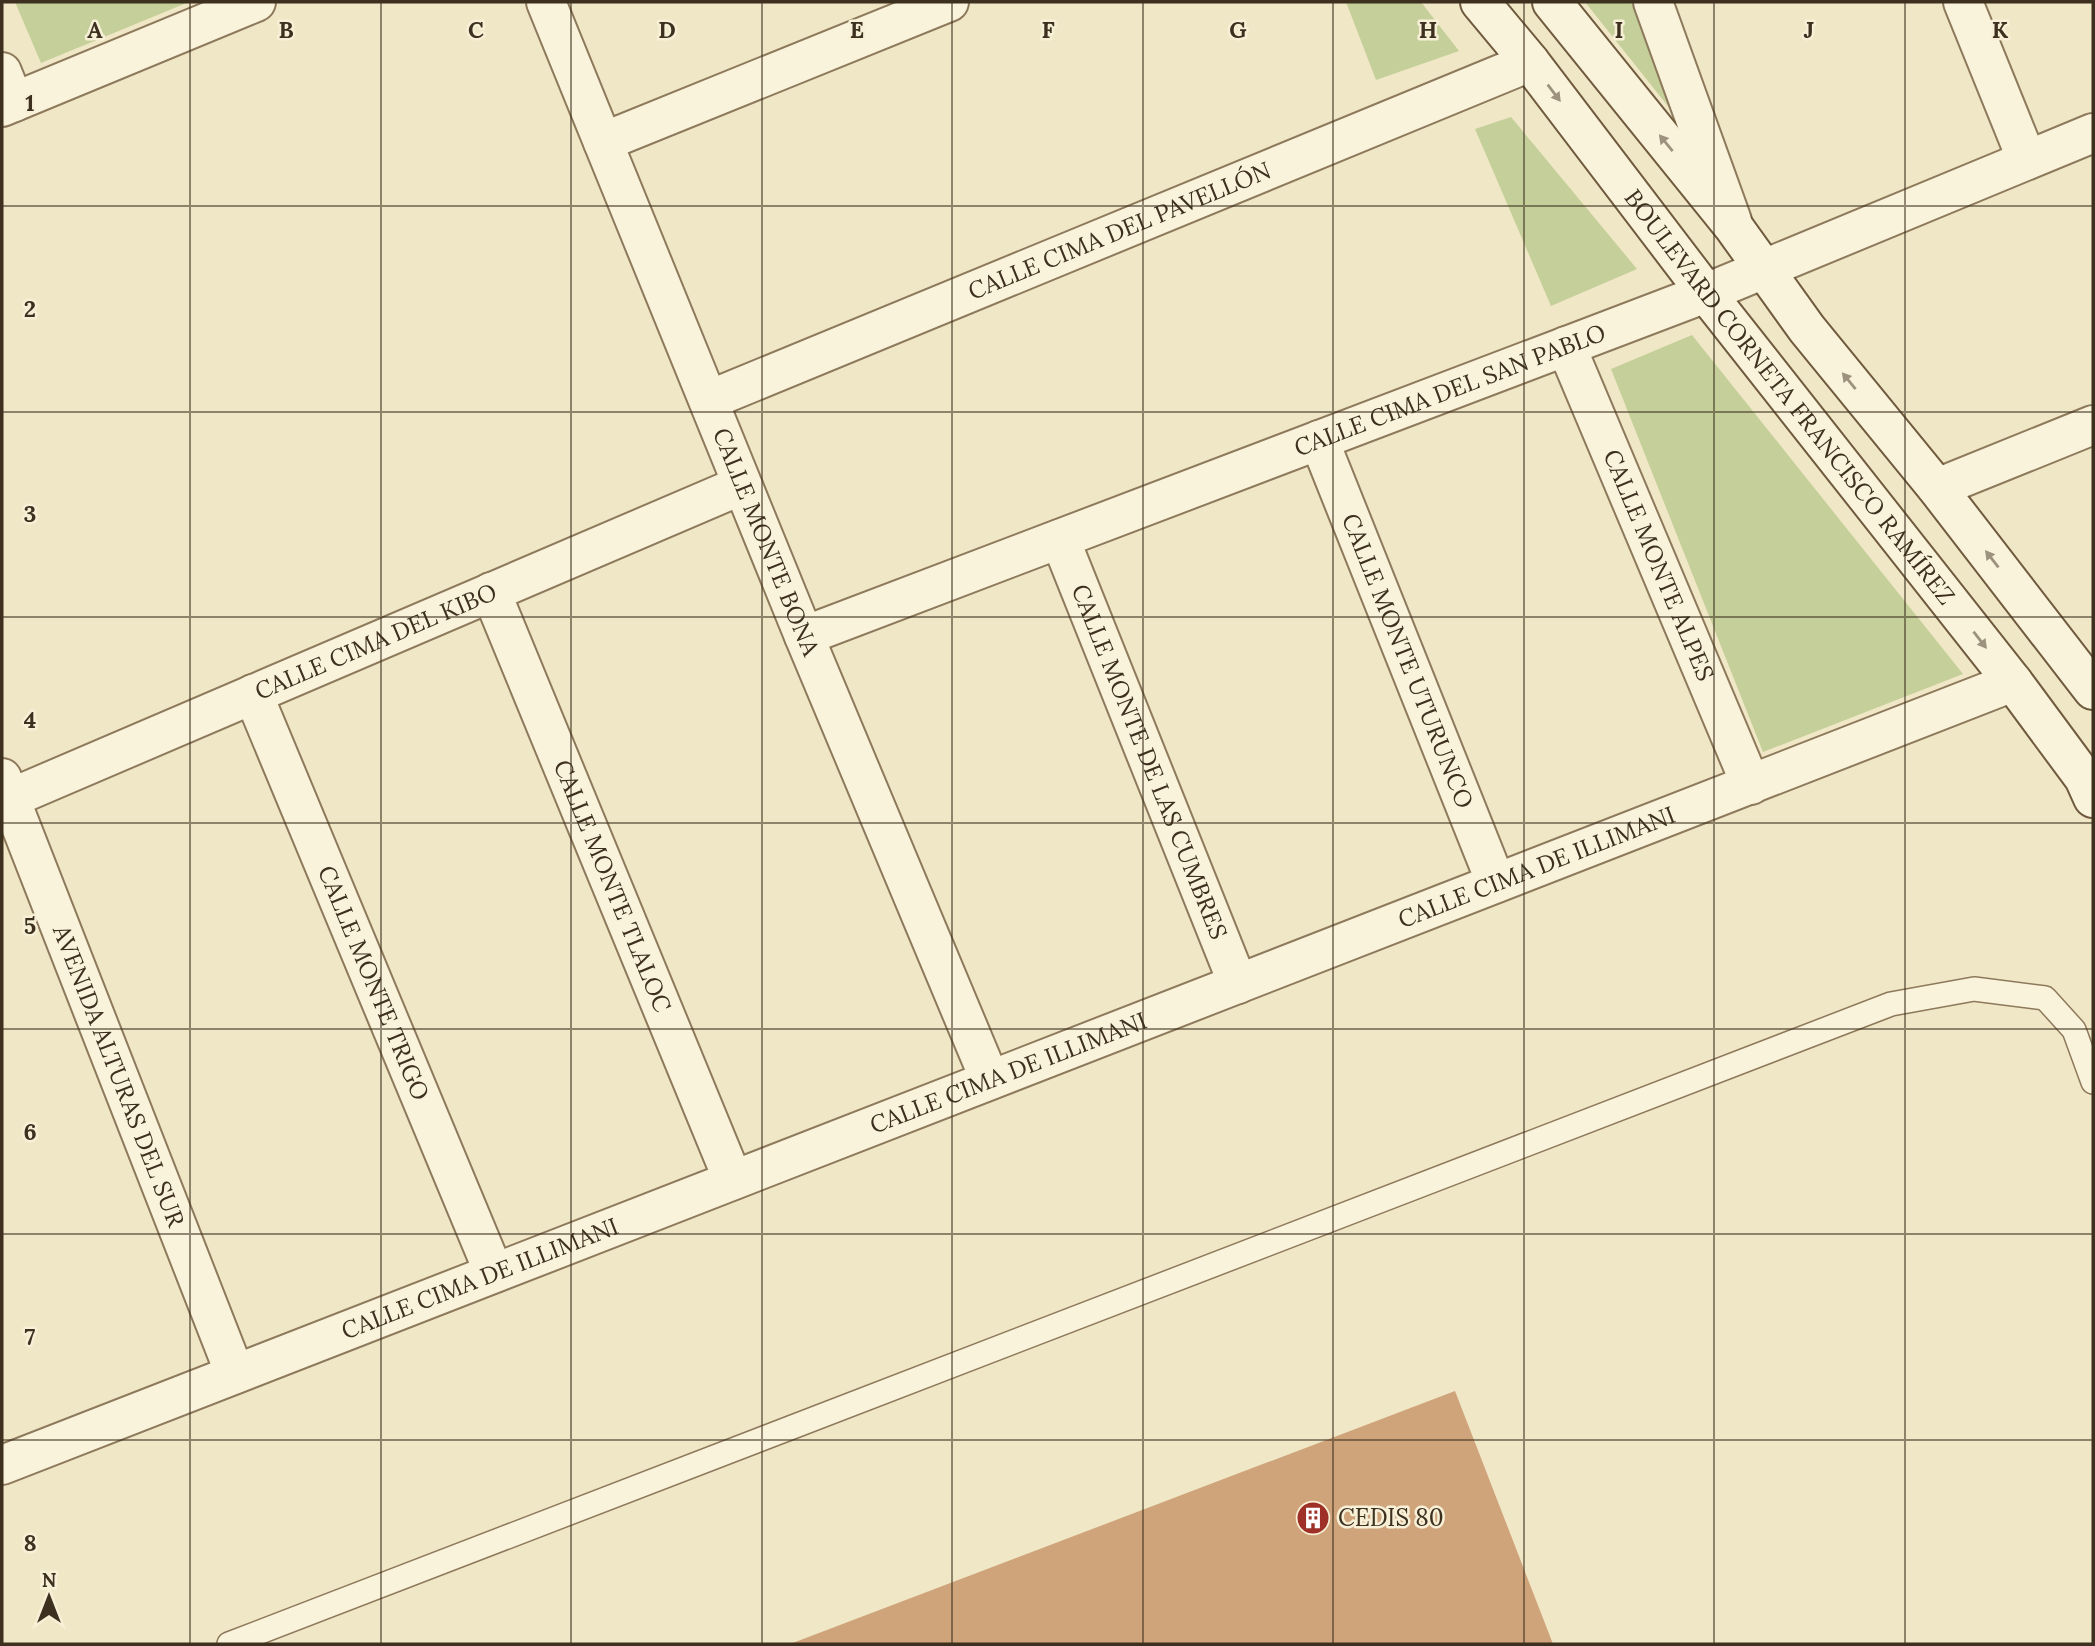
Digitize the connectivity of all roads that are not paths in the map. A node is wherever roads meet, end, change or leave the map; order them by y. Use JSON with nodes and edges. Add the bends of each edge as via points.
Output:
{"nodes":[{"id":1,"x":256,"y":2,"type":"edge"},
{"id":2,"x":547,"y":2,"type":"edge"},
{"id":3,"x":949,"y":2,"type":"edge"},
{"id":4,"x":1480,"y":2,"type":"edge"},
{"id":5,"x":1552,"y":2,"type":"edge"},
{"id":6,"x":1653,"y":2,"type":"edge"},
{"id":7,"x":1963,"y":2,"type":"edge"},
{"id":8,"x":1530,"y":62,"type":"junction"},
{"id":9,"x":6,"y":94,"type":"edge"},
{"id":10,"x":2093,"y":133,"type":"edge"},
{"id":11,"x":603,"y":142,"type":"junction"},
{"id":12,"x":2027,"y":160,"type":"junction"},
{"id":13,"x":1734,"y":226,"type":"junction"},
{"id":14,"x":1765,"y":270,"type":"junction"},
{"id":15,"x":1706,"y":293,"type":"junction"},
{"id":16,"x":1566,"y":346,"type":"junction"},
{"id":17,"x":709,"y":400,"type":"junction"},
{"id":18,"x":2093,"y":425,"type":"edge"},
{"id":19,"x":1319,"y":440,"type":"junction"},
{"id":20,"x":743,"y":485,"type":"junction"},
{"id":21,"x":1937,"y":488,"type":"junction"},
{"id":22,"x":1060,"y":538,"type":"junction"},
{"id":23,"x":491,"y":592,"type":"junction"},
{"id":24,"x":804,"y":636,"type":"junction"},
{"id":25,"x":2013,"y":682,"type":"junction"},
{"id":26,"x":2093,"y":690,"type":"edge"},
{"id":27,"x":253,"y":694,"type":"junction"},
{"id":28,"x":1751,"y":785,"type":"junction"},
{"id":29,"x":6,"y":788,"type":"edge"},
{"id":30,"x":2093,"y":798,"type":"edge"},
{"id":31,"x":1496,"y":883,"type":"junction"},
{"id":32,"x":1238,"y":984,"type":"junction"},
{"id":33,"x":990,"y":1080,"type":"junction"},
{"id":34,"x":2093,"y":1082,"type":"edge"},
{"id":35,"x":733,"y":1180,"type":"junction"},
{"id":36,"x":494,"y":1273,"type":"junction"},
{"id":37,"x":234,"y":1374,"type":"junction"},
{"id":38,"x":2,"y":1465,"type":"edge"},
{"id":39,"x":229,"y":1644,"type":"edge"}],
"edges":[{"from":1,"to":9,"type":"street"},
{"from":2,"to":11,"type":"street","name":"CALLE MONTE BONA"},
{"from":3,"to":11,"type":"street"},
{"from":4,"to":8,"type":"street","name":"BOULEVARD CORNETA FRANCISCO RAMÍREZ"},
{"from":13,"to":5,"type":"street","one_way":true},
{"from":6,"to":13,"type":"street"},
{"from":7,"to":12,"type":"street"},
{"from":8,"to":15,"type":"street","name":"BOULEVARD CORNETA FRANCISCO RAMÍREZ","one_way":true},
{"from":8,"to":17,"type":"street","name":"CALLE CIMA DEL PAVELLÓN"},
{"from":10,"to":12,"type":"street","name":"CALLE CIMA DEL SAN PABLO"},
{"from":11,"to":17,"type":"street","name":"CALLE MONTE BONA"},
{"from":12,"to":14,"type":"street","name":"CALLE CIMA DEL SAN PABLO"},
{"from":13,"to":14,"type":"street"},
{"from":14,"to":15,"type":"street","name":"CALLE CIMA DEL SAN PABLO"},
{"from":21,"to":14,"type":"street","one_way":true,"via":[[1807,329]]},
{"from":15,"to":16,"type":"street","name":"CALLE CIMA DEL SAN PABLO"},
{"from":15,"to":25,"type":"street","name":"BOULEVARD CORNETA FRANCISCO RAMÍREZ","one_way":true},
{"from":16,"to":19,"type":"street","name":"CALLE CIMA DEL SAN PABLO"},
{"from":16,"to":28,"type":"street","name":"CALLE MONTE ALPES"},
{"from":17,"to":20,"type":"street","name":"CALLE MONTE BONA"},
{"from":18,"to":21,"type":"street"},
{"from":19,"to":22,"type":"street","name":"CALLE CIMA DEL SAN PABLO"},
{"from":19,"to":31,"type":"street","name":"CALLE MONTE UTURUNCO"},
{"from":20,"to":23,"type":"street","name":"CALLE CIMA DEL KIBO"},
{"from":20,"to":24,"type":"street","name":"CALLE MONTE BONA"},
{"from":26,"to":21,"type":"street","one_way":true},
{"from":22,"to":24,"type":"street","name":"CALLE CIMA DEL SAN PABLO"},
{"from":22,"to":32,"type":"street","name":"CALLE MONTE DE LAS CUMBRES"},
{"from":23,"to":27,"type":"street","name":"CALLE CIMA DEL KIBO"},
{"from":23,"to":35,"type":"street","name":"CALLE MONTE TLALOC"},
{"from":24,"to":33,"type":"street","name":"CALLE MONTE BONA"},
{"from":25,"to":28,"type":"street","name":"CALLE CIMA DE ILLIMANI"},
{"from":25,"to":30,"type":"street","name":"BOULEVARD CORNETA FRANCISCO RAMÍREZ","via":[[2084,778]]},
{"from":27,"to":29,"type":"street","name":"CALLE CIMA DEL KIBO"},
{"from":27,"to":36,"type":"street","name":"CALLE MONTE TRIGO"},
{"from":28,"to":31,"type":"street","name":"CALLE CIMA DE ILLIMANI"},
{"from":29,"to":37,"type":"street","name":"AVENIDA ALTURAS DEL SUR"},
{"from":31,"to":32,"type":"street","name":"CALLE CIMA DE ILLIMANI"},
{"from":32,"to":33,"type":"street","name":"CALLE CIMA DE ILLIMANI"},
{"from":33,"to":35,"type":"street","name":"CALLE CIMA DE ILLIMANI"},
{"from":34,"to":39,"type":"lane","via":[[2074,1030],[2045,998],[1974,989],[1891,1004]]},
{"from":35,"to":36,"type":"street","name":"CALLE CIMA DE ILLIMANI"},
{"from":36,"to":37,"type":"street","name":"CALLE CIMA DE ILLIMANI"},
{"from":37,"to":38,"type":"street","name":"CALLE CIMA DE ILLIMANI"}]}
